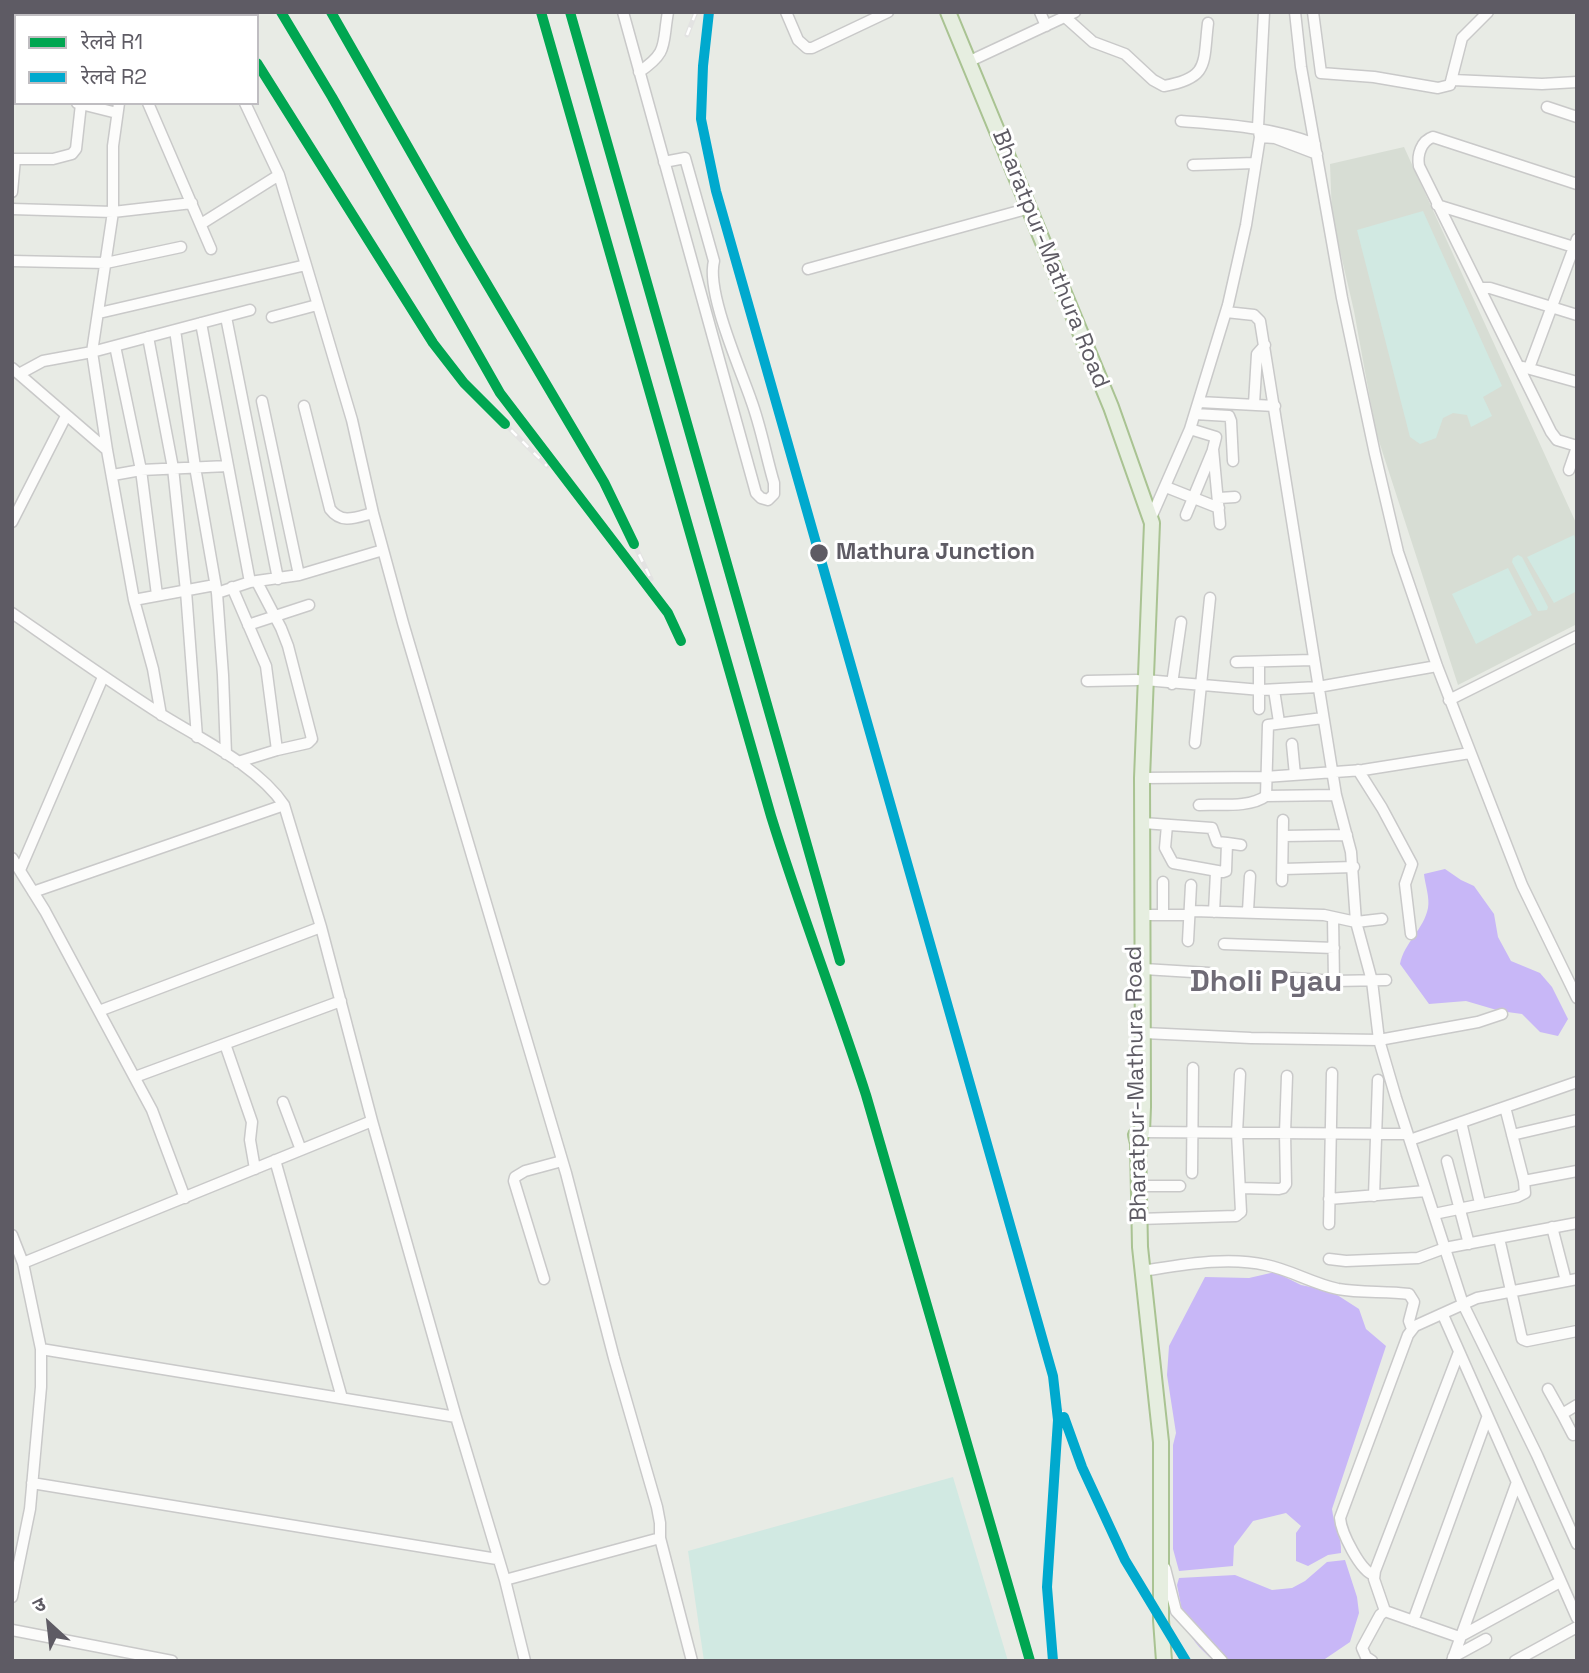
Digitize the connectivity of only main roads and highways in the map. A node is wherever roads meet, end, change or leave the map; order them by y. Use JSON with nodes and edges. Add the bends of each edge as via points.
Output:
{"nodes":[{"id":1,"x":948,"y":12,"type":"edge"},
{"id":2,"x":1140,"y":713,"type":"junction"},
{"id":3,"x":1139,"y":844,"type":"junction"},
{"id":4,"x":1140,"y":1137,"type":"junction"},
{"id":5,"x":1164,"y":1661,"type":"edge"}],
"edges":[{"from":1,"to":2,"type":"highway","name":"Bharatpur-Mathura Road","via":[[1111,407],[1149,513]]},
{"from":2,"to":3,"type":"highway","name":"Bharatpur-Mathura Road"},
{"from":2,"to":3,"type":"highway","name":"Bharatpur-Mathura Road","via":[[1143,823]]},
{"from":3,"to":4,"type":"highway","name":"Bharatpur-Mathura Road","via":[[1144,915]]},
{"from":3,"to":4,"type":"highway","name":"Bharatpur-Mathura Road","via":[[1135,1129]]},
{"from":4,"to":5,"type":"highway","name":"Bharatpur-Mathura Road","via":[[1138,1219],[1161,1442]]}]}
